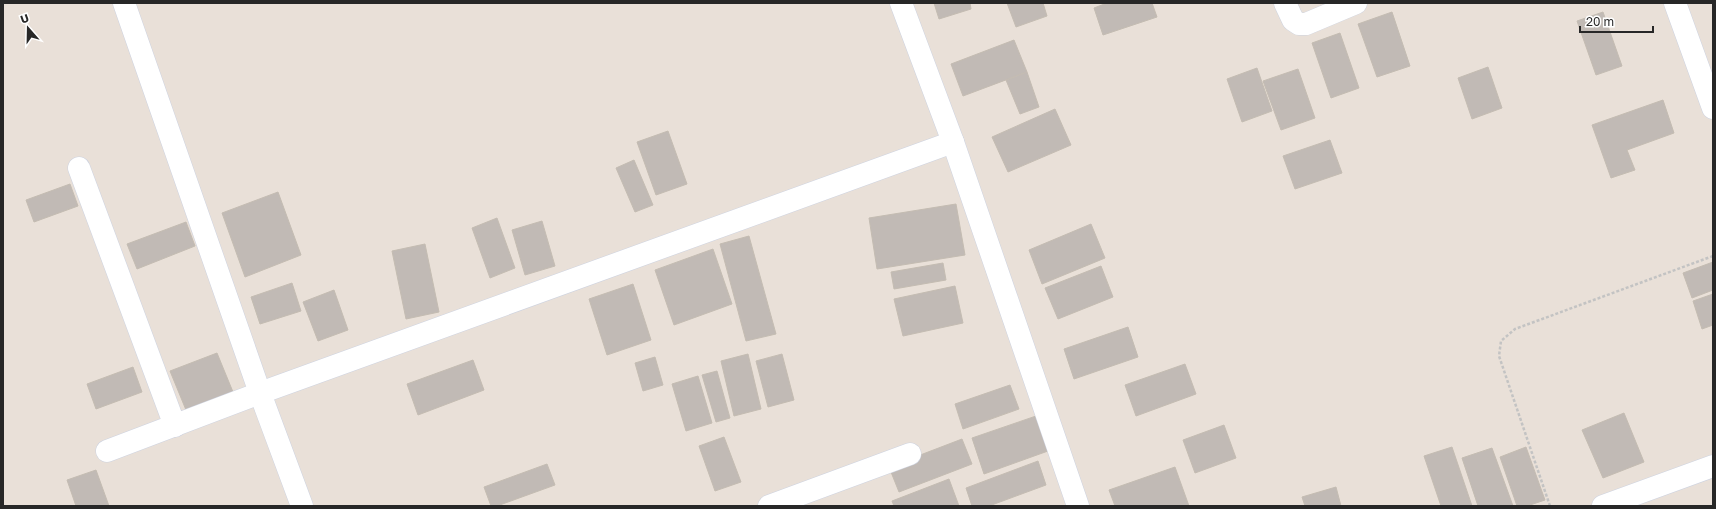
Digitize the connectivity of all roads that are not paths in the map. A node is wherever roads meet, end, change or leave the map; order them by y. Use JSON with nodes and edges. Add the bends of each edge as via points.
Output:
{"nodes":[{"id":1,"x":124,"y":3,"type":"edge"},
{"id":2,"x":901,"y":3,"type":"edge"},
{"id":3,"x":1285,"y":3,"type":"edge"},
{"id":4,"x":1356,"y":3,"type":"edge"},
{"id":5,"x":1675,"y":3,"type":"edge"},
{"id":6,"x":1713,"y":108,"type":"edge"},
{"id":7,"x":953,"y":142,"type":"junction"},
{"id":8,"x":79,"y":168,"type":"dead end"},
{"id":9,"x":260,"y":393,"type":"junction"},
{"id":10,"x":175,"y":426,"type":"junction"},
{"id":11,"x":107,"y":451,"type":"dead end"},
{"id":12,"x":910,"y":454,"type":"dead end"},
{"id":13,"x":1713,"y":466,"type":"edge"},
{"id":14,"x":302,"y":506,"type":"edge"},
{"id":15,"x":769,"y":506,"type":"edge"},
{"id":16,"x":1078,"y":506,"type":"edge"},
{"id":17,"x":1603,"y":506,"type":"edge"}],
"edges":[{"from":1,"to":9,"type":"street"},
{"from":2,"to":7,"type":"street"},
{"from":3,"to":4,"type":"street","via":[[1293,20],[1299,24],[1306,24]]},
{"from":5,"to":6,"type":"street"},
{"from":7,"to":9,"type":"street"},
{"from":7,"to":16,"type":"street"},
{"from":8,"to":10,"type":"street"},
{"from":9,"to":10,"type":"street"},
{"from":9,"to":14,"type":"street"},
{"from":10,"to":11,"type":"street"},
{"from":12,"to":15,"type":"street"},
{"from":13,"to":17,"type":"street"}]}
